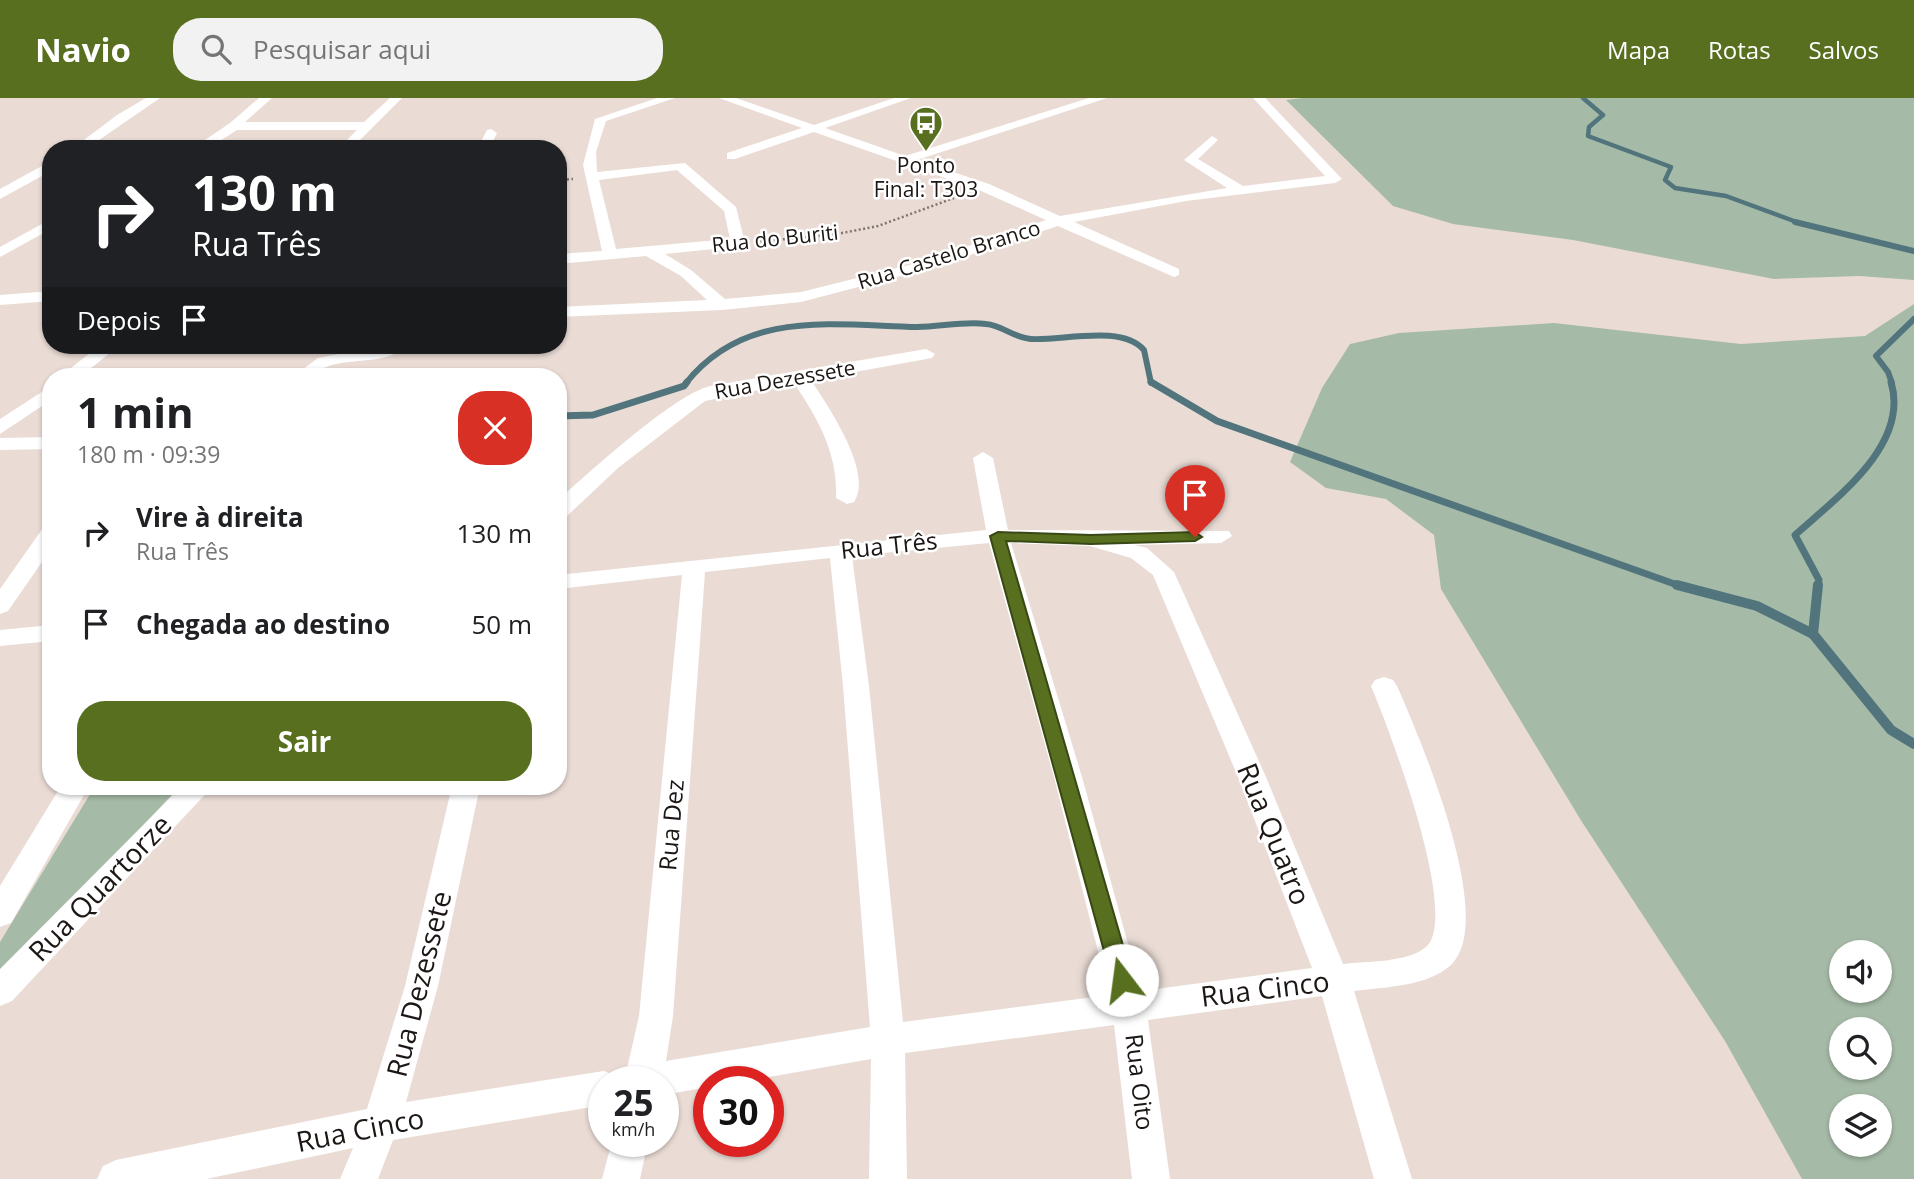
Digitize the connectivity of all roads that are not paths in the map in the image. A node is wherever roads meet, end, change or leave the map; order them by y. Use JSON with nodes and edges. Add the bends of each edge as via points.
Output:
{"nodes":[{"id":1,"x":154,"y":98,"type":"edge"},
{"id":2,"x":266,"y":98,"type":"edge"},
{"id":3,"x":396,"y":98,"type":"edge"},
{"id":4,"x":669,"y":98,"type":"edge"},
{"id":5,"x":725,"y":98,"type":"edge"},
{"id":6,"x":751,"y":98,"type":"edge"},
{"id":7,"x":905,"y":98,"type":"edge"},
{"id":8,"x":1101,"y":98,"type":"edge"},
{"id":9,"x":1259,"y":98,"type":"edge"},
{"id":10,"x":738,"y":102,"type":"junction"},
{"id":11,"x":234,"y":126,"type":"junction"},
{"id":12,"x":370,"y":126,"type":"junction"},
{"id":13,"x":819,"y":128,"type":"junction"},
{"id":14,"x":491,"y":133,"type":"dead end"},
{"id":15,"x":90,"y":140,"type":"edge"},
{"id":16,"x":212,"y":140,"type":"edge"},
{"id":17,"x":354,"y":140,"type":"edge"},
{"id":18,"x":488,"y":140,"type":"edge"},
{"id":19,"x":1212,"y":140,"type":"dead end"},
{"id":20,"x":731,"y":156,"type":"dead end"},
{"id":21,"x":907,"y":159,"type":"junction"},
{"id":22,"x":42,"y":170,"type":"edge"},
{"id":23,"x":591,"y":177,"type":"junction"},
{"id":24,"x":1242,"y":191,"type":"junction"},
{"id":25,"x":0,"y":195,"type":"edge"},
{"id":26,"x":1061,"y":220,"type":"junction"},
{"id":27,"x":42,"y":228,"type":"edge"},
{"id":28,"x":651,"y":252,"type":"junction"},
{"id":29,"x":0,"y":253,"type":"edge"},
{"id":30,"x":610,"y":255,"type":"junction"},
{"id":31,"x":567,"y":257,"type":"edge"},
{"id":32,"x":1174,"y":272,"type":"dead end"},
{"id":33,"x":42,"y":297,"type":"edge"},
{"id":34,"x":0,"y":300,"type":"edge"},
{"id":35,"x":722,"y":305,"type":"junction"},
{"id":36,"x":567,"y":312,"type":"edge"},
{"id":37,"x":99,"y":354,"type":"edge"},
{"id":38,"x":365,"y":354,"type":"edge"},
{"id":39,"x":926,"y":354,"type":"dead end"},
{"id":40,"x":81,"y":368,"type":"edge"},
{"id":41,"x":312,"y":368,"type":"edge"},
{"id":42,"x":800,"y":377,"type":"junction"},
{"id":43,"x":42,"y":398,"type":"edge"},
{"id":44,"x":0,"y":428,"type":"edge"},
{"id":45,"x":42,"y":443,"type":"edge"},
{"id":46,"x":0,"y":444,"type":"edge"},
{"id":47,"x":984,"y":458,"type":"dead end"},
{"id":48,"x":847,"y":498,"type":"dead end"},
{"id":49,"x":567,"y":504,"type":"edge"},
{"id":50,"x":998,"y":536,"type":"junction"},
{"id":51,"x":1221,"y":536,"type":"dead end"},
{"id":52,"x":1091,"y":539,"type":"junction"},
{"id":53,"x":42,"y":546,"type":"edge"},
{"id":54,"x":841,"y":551,"type":"junction"},
{"id":55,"x":694,"y":568,"type":"junction"},
{"id":56,"x":567,"y":581,"type":"edge"},
{"id":57,"x":0,"y":606,"type":"edge"},
{"id":58,"x":42,"y":633,"type":"edge"},
{"id":59,"x":0,"y":639,"type":"edge"},
{"id":60,"x":1384,"y":686,"type":"dead end"},
{"id":61,"x":70,"y":795,"type":"edge"},
{"id":62,"x":190,"y":795,"type":"edge"},
{"id":63,"x":464,"y":795,"type":"edge"},
{"id":64,"x":0,"y":914,"type":"edge"},
{"id":65,"x":1334,"y":981,"type":"junction"},
{"id":66,"x":0,"y":990,"type":"edge"},
{"id":67,"x":1129,"y":1006,"type":"junction"},
{"id":68,"x":888,"y":1040,"type":"junction"},
{"id":69,"x":647,"y":1066,"type":"edge"},
{"id":70,"x":679,"y":1075,"type":"edge"},
{"id":71,"x":588,"y":1091,"type":"edge"},
{"id":72,"x":382,"y":1124,"type":"junction"},
{"id":73,"x":626,"y":1157,"type":"edge"},
{"id":74,"x":117,"y":1179,"type":"edge"},
{"id":75,"x":359,"y":1179,"type":"edge"},
{"id":76,"x":621,"y":1179,"type":"edge"},
{"id":77,"x":888,"y":1179,"type":"edge"},
{"id":78,"x":1152,"y":1179,"type":"edge"},
{"id":79,"x":1392,"y":1179,"type":"edge"}],
"edges":[{"from":1,"to":15,"type":"street"},
{"from":2,"to":11,"type":"street"},
{"from":3,"to":12,"type":"street"},
{"from":4,"to":23,"type":"street","via":[[601,118],[590,152]]},
{"from":5,"to":10,"type":"street"},
{"from":6,"to":10,"type":"street"},
{"from":7,"to":13,"type":"street"},
{"from":8,"to":21,"type":"street"},
{"from":9,"to":24,"type":"street","name":"Rua Castelo Branco","via":[[1335,177]]},
{"from":10,"to":13,"type":"street"},
{"from":11,"to":12,"type":"street"},
{"from":11,"to":16,"type":"street"},
{"from":12,"to":17,"type":"street"},
{"from":13,"to":20,"type":"street"},
{"from":13,"to":21,"type":"street"},
{"from":14,"to":18,"type":"street"},
{"from":19,"to":24,"type":"street","via":[[1190,160]]},
{"from":21,"to":26,"type":"street"},
{"from":22,"to":25,"type":"street"},
{"from":23,"to":28,"type":"street","name":"Rua do Buriti","via":[[680,166],[731,210],[737,243]]},
{"from":23,"to":30,"type":"street"},
{"from":24,"to":26,"type":"street","name":"Rua Castelo Branco"},
{"from":26,"to":32,"type":"street"},
{"from":26,"to":35,"type":"street","name":"Rua Castelo Branco","via":[[832,291]]},
{"from":27,"to":29,"type":"street"},
{"from":28,"to":30,"type":"street","name":"Rua do Buriti"},
{"from":28,"to":35,"type":"street","via":[[686,273]]},
{"from":30,"to":31,"type":"street","name":"Rua do Buriti"},
{"from":33,"to":34,"type":"street"},
{"from":35,"to":36,"type":"street","name":"Rua Castelo Branco"},
{"from":37,"to":40,"type":"street"},
{"from":38,"to":41,"type":"street","via":[[322,360]]},
{"from":39,"to":42,"type":"street","name":"Rua Dezessete"},
{"from":42,"to":48,"type":"street","via":[[839,440]]},
{"from":42,"to":49,"type":"street","name":"Rua Dezessete","via":[[724,387],[698,397]]},
{"from":43,"to":44,"type":"street"},
{"from":45,"to":46,"type":"street"},
{"from":47,"to":50,"type":"street","name":"Rua Oito"},
{"from":50,"to":52,"type":"street","name":"Rua Três"},
{"from":50,"to":54,"type":"street","name":"Rua Três"},
{"from":50,"to":67,"type":"street","name":"Rua Oito"},
{"from":51,"to":52,"type":"street","name":"Rua Três"},
{"from":52,"to":65,"type":"street","name":"Rua Quatro","via":[[1139,553],[1163,572]]},
{"from":53,"to":57,"type":"street"},
{"from":54,"to":55,"type":"street","name":"Rua Três"},
{"from":54,"to":68,"type":"street"},
{"from":55,"to":56,"type":"street","name":"Rua Três"},
{"from":55,"to":69,"type":"street","name":"Rua Dez","via":[[656,1016]]},
{"from":58,"to":59,"type":"street"},
{"from":60,"to":65,"type":"street","name":"Rua Cinco","via":[[1435,824],[1451,902],[1448,940],[1430,962]]},
{"from":61,"to":64,"type":"street"},
{"from":62,"to":66,"type":"street","name":"Rua Quartorze"},
{"from":63,"to":72,"type":"street","name":"Rua Dezessete","via":[[432,944]]},
{"from":65,"to":67,"type":"street","name":"Rua Cinco"},
{"from":65,"to":79,"type":"street","name":"Rua Quatro"},
{"from":67,"to":68,"type":"street","name":"Rua Cinco"},
{"from":67,"to":78,"type":"street","name":"Rua Oito"},
{"from":68,"to":70,"type":"street","name":"Rua Cinco"},
{"from":68,"to":77,"type":"street"},
{"from":71,"to":72,"type":"street","name":"Rua Cinco"},
{"from":72,"to":74,"type":"street","name":"Rua Cinco"},
{"from":72,"to":75,"type":"street","name":"Rua Dezessete"},
{"from":73,"to":76,"type":"street"}]}
